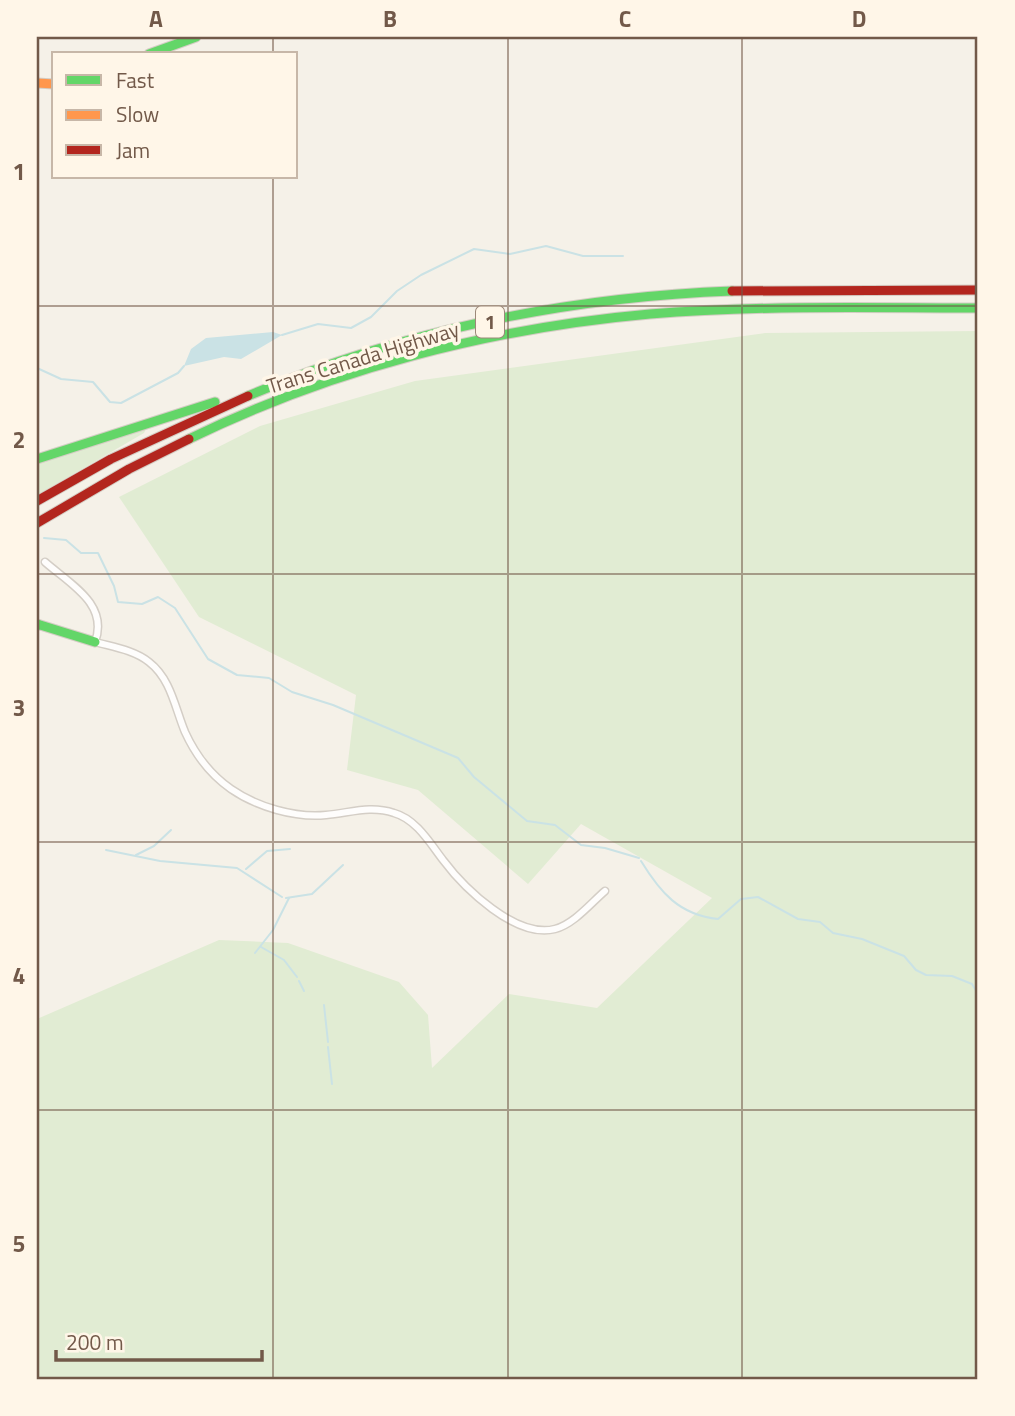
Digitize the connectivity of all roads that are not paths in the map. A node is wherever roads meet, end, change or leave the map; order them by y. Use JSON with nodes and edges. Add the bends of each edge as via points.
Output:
{"nodes":[{"id":1,"x":196,"y":37,"type":"edge"},
{"id":2,"x":155,"y":52,"type":"edge"},
{"id":3,"x":978,"y":290,"type":"edge"},
{"id":4,"x":978,"y":307,"type":"edge"},
{"id":5,"x":295,"y":376,"type":"junction"},
{"id":6,"x":37,"y":459,"type":"edge"},
{"id":7,"x":37,"y":501,"type":"edge"},
{"id":8,"x":37,"y":523,"type":"edge"},
{"id":9,"x":45,"y":562,"type":"dead end"},
{"id":10,"x":38,"y":625,"type":"edge"},
{"id":11,"x":95,"y":642,"type":"junction"},
{"id":12,"x":605,"y":891,"type":"dead end"}],
"edges":[{"from":1,"to":2,"type":"main road"},
{"from":3,"to":5,"type":"main road","name":"Trans Canada Highway","number":"1","via":[[741,291],[607,302],[402,341]]},
{"from":4,"to":8,"type":"main road","name":"Trans Canada Highway","number":"1","via":[[649,314],[493,338],[280,399],[141,463]]},
{"from":5,"to":6,"type":"main road"},
{"from":5,"to":7,"type":"main road","name":"Trans Canada Highway","number":"1","via":[[151,437]]},
{"from":9,"to":11,"type":"street","via":[[90,602],[100,628]]},
{"from":10,"to":11,"type":"main road"},
{"from":11,"to":12,"type":"street","via":[[134,653],[155,667],[193,747],[218,778],[244,797],[308,816],[370,808],[399,814],[417,827],[471,892],[526,928],[541,931],[565,925]]}]}
